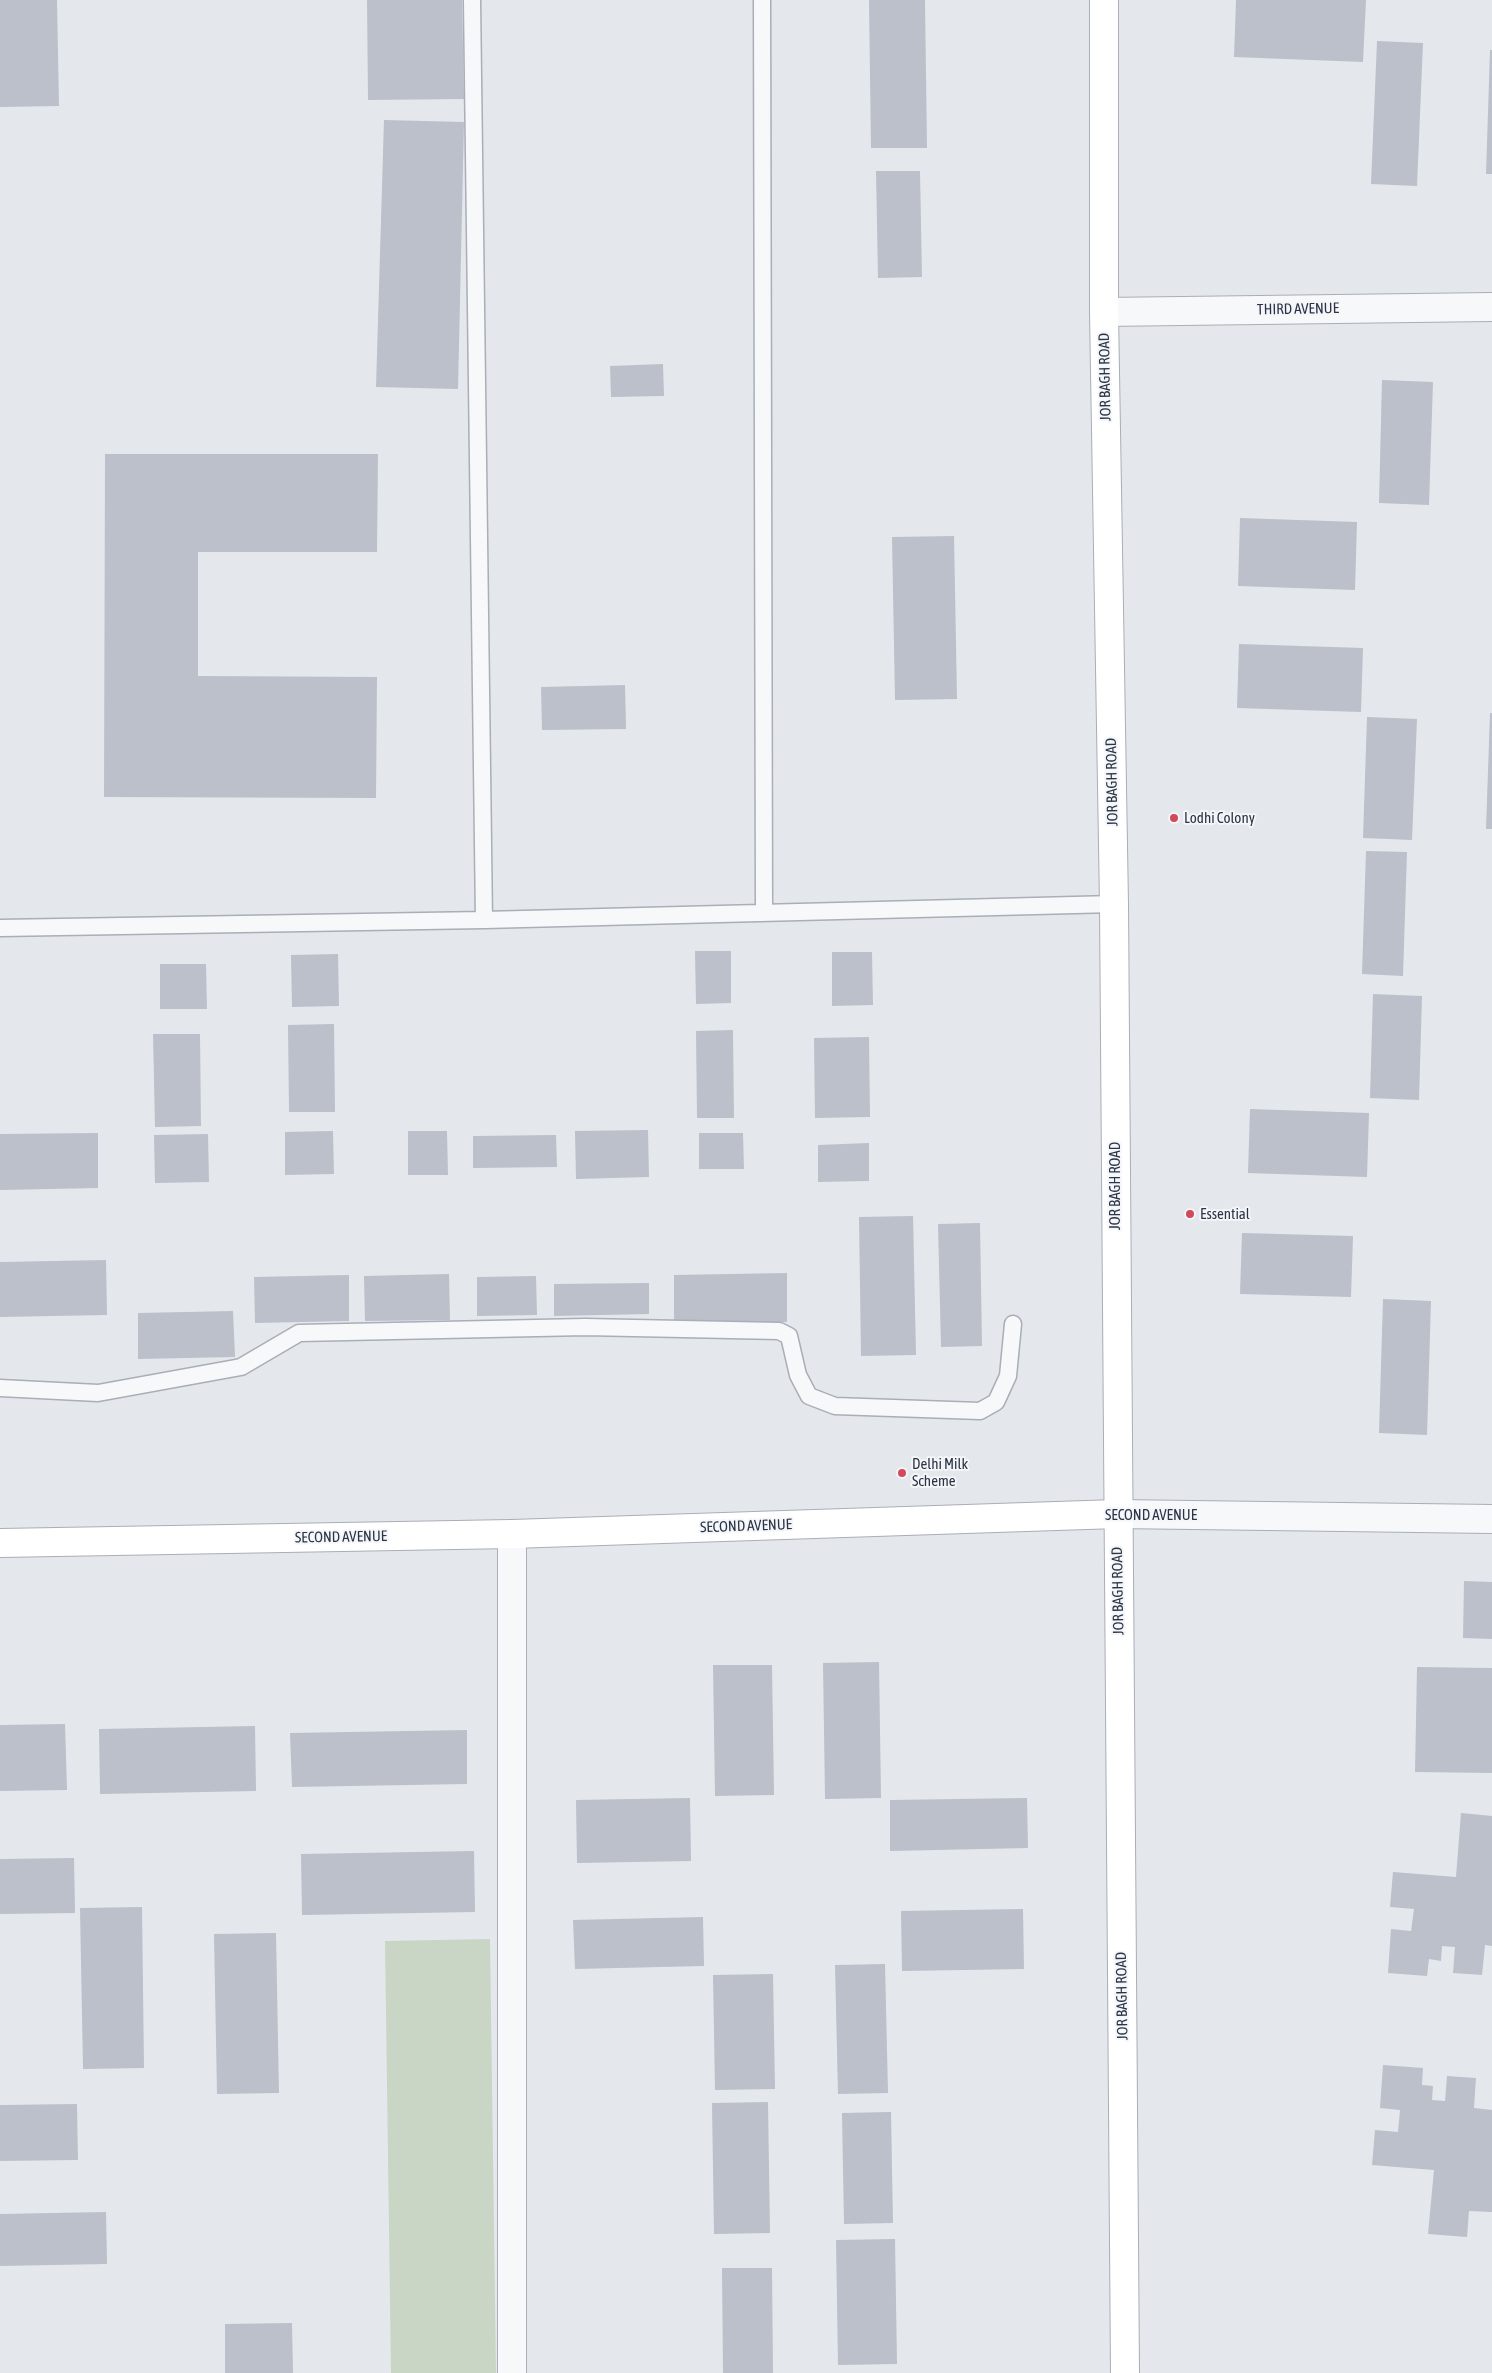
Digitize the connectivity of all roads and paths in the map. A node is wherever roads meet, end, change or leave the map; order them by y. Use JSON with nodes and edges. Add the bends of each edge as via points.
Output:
{"nodes":[{"id":1,"x":472,"y":0,"type":"edge"},
{"id":2,"x":762,"y":0,"type":"edge"},
{"id":3,"x":1104,"y":0,"type":"edge"},
{"id":4,"x":1492,"y":307,"type":"edge"},
{"id":5,"x":1104,"y":312,"type":"junction"},
{"id":6,"x":1114,"y":904,"type":"junction"},
{"id":7,"x":764,"y":913,"type":"junction"},
{"id":8,"x":484,"y":920,"type":"junction"},
{"id":9,"x":0,"y":928,"type":"edge"},
{"id":10,"x":1013,"y":1324,"type":"dead end"},
{"id":11,"x":0,"y":1388,"type":"edge"},
{"id":12,"x":1117,"y":1514,"type":"junction"},
{"id":13,"x":1492,"y":1519,"type":"edge"},
{"id":14,"x":512,"y":1534,"type":"junction"},
{"id":15,"x":0,"y":1543,"type":"edge"},
{"id":16,"x":512,"y":2373,"type":"edge"},
{"id":17,"x":1125,"y":2373,"type":"edge"}],
"edges":[{"from":1,"to":8,"type":"lane"},
{"from":2,"to":7,"type":"lane"},
{"from":3,"to":5,"type":"street","name":"JOR BAGH ROAD"},
{"from":4,"to":5,"type":"street","name":"THIRD AVENUE"},
{"from":5,"to":6,"type":"street","name":"JOR BAGH ROAD"},
{"from":6,"to":7,"type":"lane"},
{"from":6,"to":12,"type":"street","name":"JOR BAGH ROAD"},
{"from":7,"to":8,"type":"lane"},
{"from":8,"to":9,"type":"lane"},
{"from":10,"to":11,"type":"lane","via":[[1008,1376],[996,1402],[980,1410],[835,1406],[809,1396],[798,1375],[789,1336],[779,1331],[585,1327],[299,1333],[242,1367],[98,1393]]},
{"from":12,"to":13,"type":"street","name":"SECOND AVENUE"},
{"from":12,"to":14,"type":"street","name":"SECOND AVENUE"},
{"from":12,"to":17,"type":"street","name":"JOR BAGH ROAD"},
{"from":14,"to":15,"type":"street","name":"SECOND AVENUE"},
{"from":14,"to":16,"type":"street"}]}
